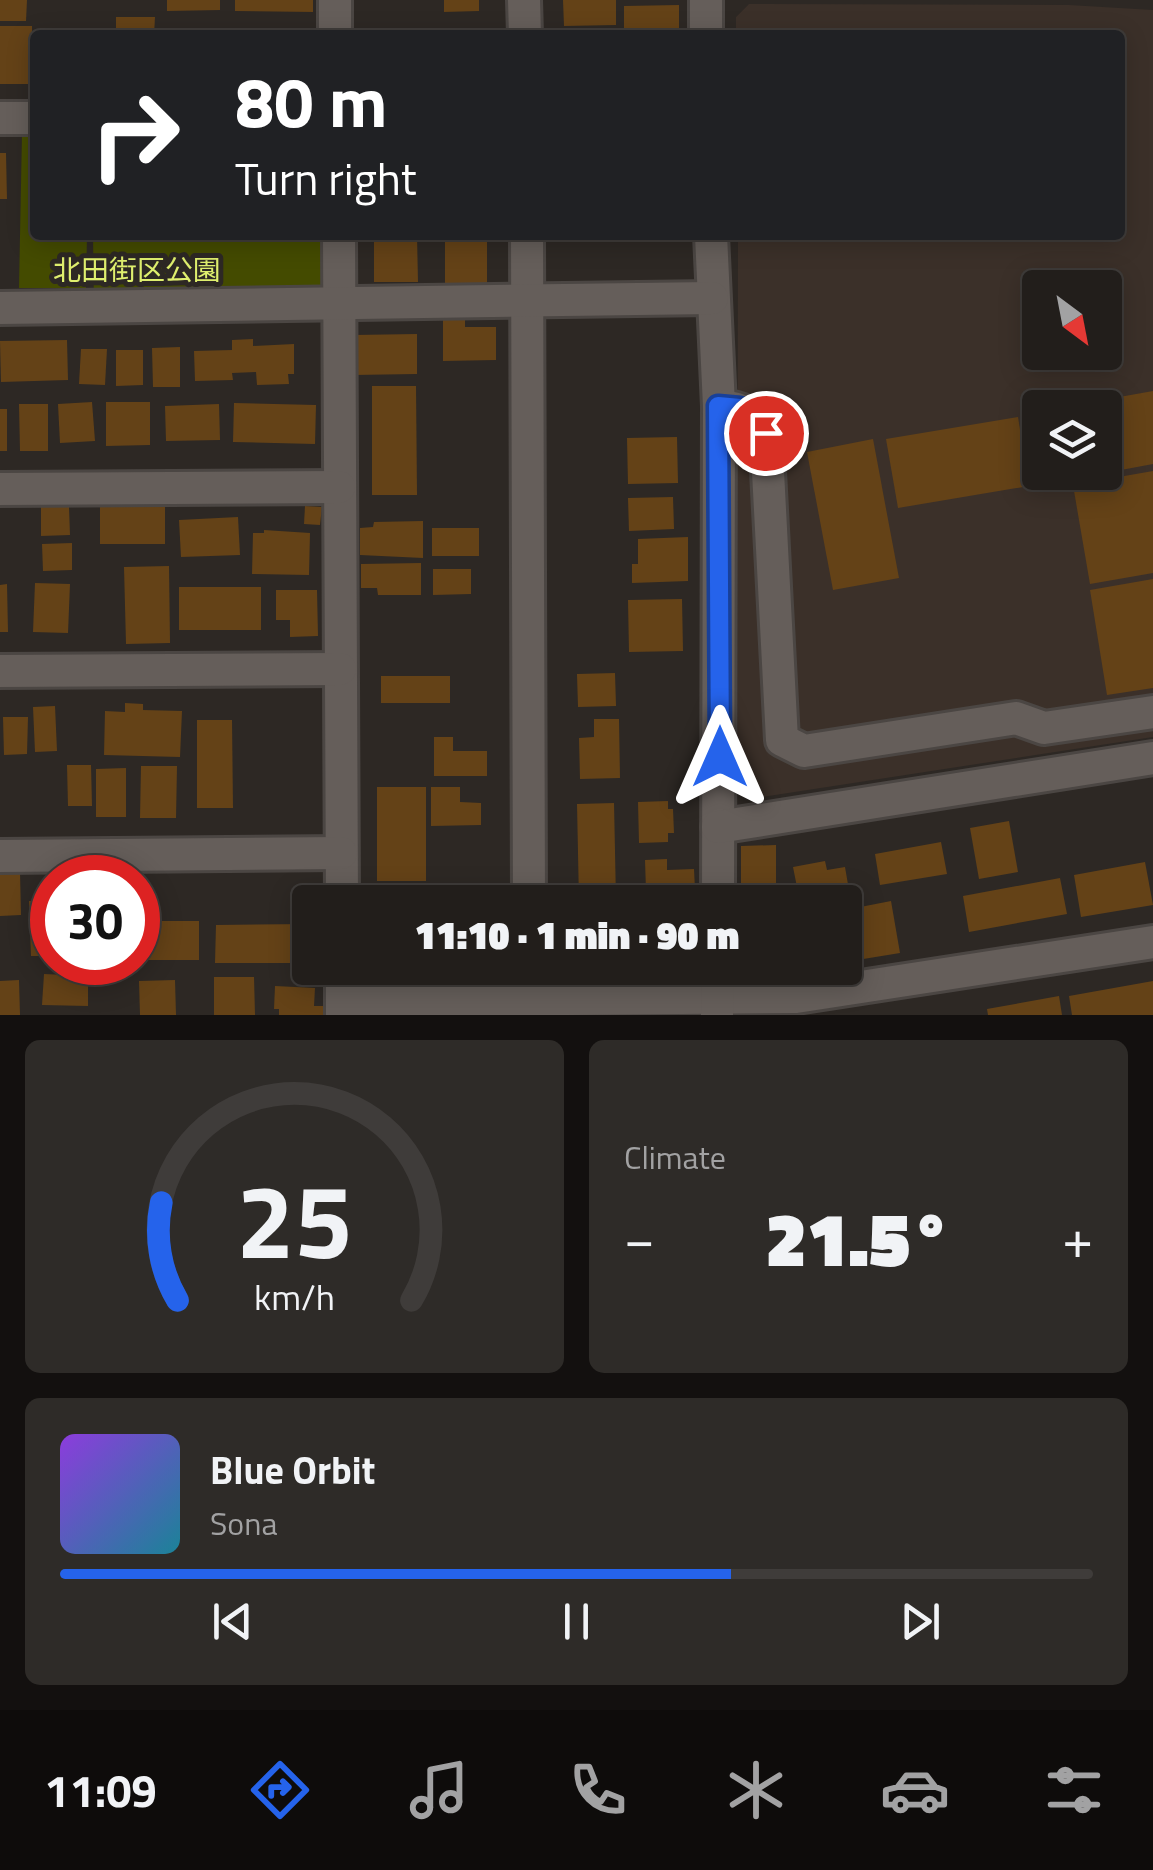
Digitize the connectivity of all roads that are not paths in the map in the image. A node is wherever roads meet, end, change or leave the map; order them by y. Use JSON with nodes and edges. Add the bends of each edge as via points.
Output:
{"nodes":[{"id":1,"x":335,"y":0,"type":"edge"},
{"id":2,"x":524,"y":0,"type":"edge"},
{"id":3,"x":706,"y":0,"type":"edge"},
{"id":4,"x":336,"y":30,"type":"edge"},
{"id":5,"x":525,"y":30,"type":"edge"},
{"id":6,"x":706,"y":30,"type":"edge"},
{"id":7,"x":0,"y":118,"type":"edge"},
{"id":8,"x":30,"y":118,"type":"edge"},
{"id":9,"x":339,"y":240,"type":"edge"},
{"id":10,"x":527,"y":240,"type":"edge"},
{"id":11,"x":711,"y":240,"type":"edge"},
{"id":12,"x":712,"y":298,"type":"junction"},
{"id":13,"x":528,"y":300,"type":"junction"},
{"id":14,"x":340,"y":302,"type":"junction"},
{"id":15,"x":0,"y":308,"type":"edge"},
{"id":16,"x":718,"y":406,"type":"junction"},
{"id":17,"x":338,"y":487,"type":"junction"},
{"id":18,"x":0,"y":489,"type":"edge"},
{"id":19,"x":340,"y":670,"type":"junction"},
{"id":20,"x":0,"y":671,"type":"edge"},
{"id":21,"x":1153,"y":712,"type":"edge"},
{"id":22,"x":1153,"y":758,"type":"edge"},
{"id":23,"x":718,"y":827,"type":"junction"},
{"id":24,"x":341,"y":853,"type":"junction"},
{"id":25,"x":0,"y":856,"type":"edge"},
{"id":26,"x":342,"y":885,"type":"edge"},
{"id":27,"x":529,"y":885,"type":"edge"},
{"id":28,"x":718,"y":885,"type":"edge"},
{"id":29,"x":1153,"y":942,"type":"edge"},
{"id":30,"x":529,"y":994,"type":"edge"},
{"id":31,"x":342,"y":1008,"type":"edge"},
{"id":32,"x":718,"y":1008,"type":"edge"}],
"edges":[{"from":1,"to":4,"type":"street"},
{"from":2,"to":5,"type":"street"},
{"from":3,"to":6,"type":"street"},
{"from":7,"to":8,"type":"street"},
{"from":9,"to":14,"type":"street"},
{"from":10,"to":13,"type":"street"},
{"from":11,"to":12,"type":"street"},
{"from":12,"to":13,"type":"street"},
{"from":12,"to":16,"type":"street"},
{"from":13,"to":14,"type":"street"},
{"from":13,"to":27,"type":"street"},
{"from":14,"to":15,"type":"street"},
{"from":14,"to":17,"type":"street"},
{"from":16,"to":21,"type":"street","via":[[740,408],[766,433],[782,740],[792,748],[804,752],[1016,718],[1044,728]]},
{"from":16,"to":23,"type":"street"},
{"from":17,"to":18,"type":"street"},
{"from":17,"to":19,"type":"street"},
{"from":19,"to":20,"type":"street"},
{"from":19,"to":24,"type":"street"},
{"from":22,"to":23,"type":"street"},
{"from":23,"to":28,"type":"street"},
{"from":24,"to":25,"type":"street"},
{"from":24,"to":26,"type":"street"},
{"from":29,"to":32,"type":"street"},
{"from":30,"to":31,"type":"street"},
{"from":30,"to":32,"type":"street"}]}
